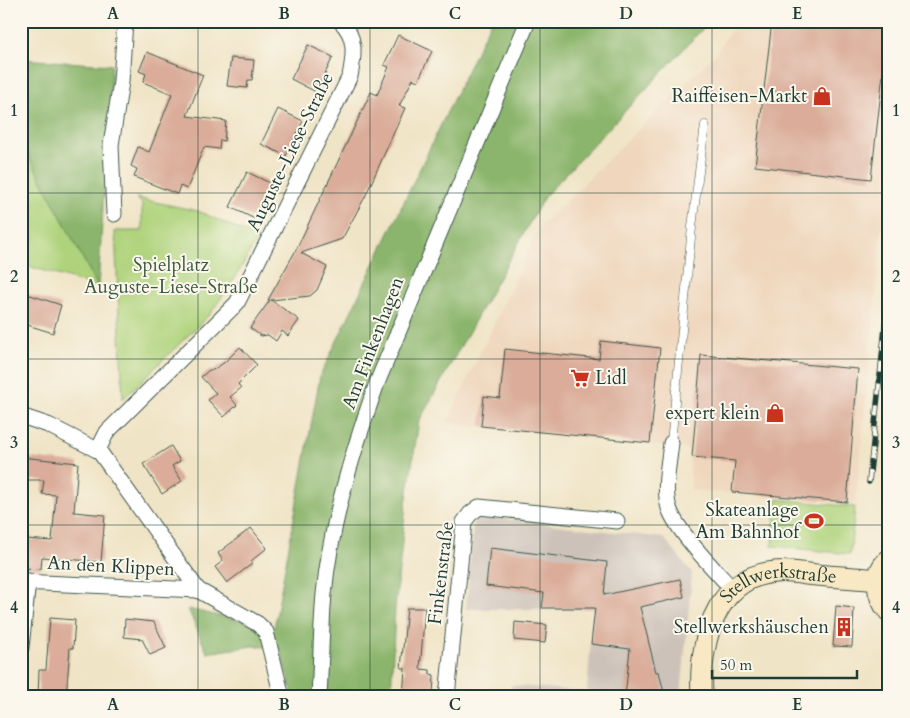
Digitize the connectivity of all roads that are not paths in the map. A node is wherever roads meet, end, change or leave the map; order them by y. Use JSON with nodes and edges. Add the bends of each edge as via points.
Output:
{"nodes":[{"id":1,"x":125,"y":21,"type":"edge"},
{"id":2,"x":340,"y":21,"type":"edge"},
{"id":3,"x":528,"y":21,"type":"edge"},
{"id":4,"x":705,"y":125,"type":"dead end"},
{"id":5,"x":114,"y":214,"type":"dead end"},
{"id":6,"x":21,"y":416,"type":"edge"},
{"id":7,"x":671,"y":443,"type":"joint"},
{"id":8,"x":99,"y":451,"type":"junction"},
{"id":9,"x":616,"y":521,"type":"dead end"},
{"id":10,"x":889,"y":560,"type":"edge"},
{"id":11,"x":878,"y":580,"type":"junction"},
{"id":12,"x":24,"y":581,"type":"edge"},
{"id":13,"x":198,"y":590,"type":"junction"},
{"id":14,"x":732,"y":590,"type":"junction"},
{"id":15,"x":889,"y":611,"type":"edge"},
{"id":16,"x":21,"y":648,"type":"edge"},
{"id":17,"x":282,"y":697,"type":"edge"},
{"id":18,"x":319,"y":697,"type":"edge"},
{"id":19,"x":447,"y":697,"type":"edge"},
{"id":20,"x":702,"y":697,"type":"edge"}],
"edges":[{"from":1,"to":5,"type":"street","via":[[121,82],[111,145]]},
{"from":2,"to":8,"type":"street","name":"Auguste-Liese-Straße","via":[[347,27],[353,41],[350,76],[237,303],[107,432]]},
{"from":3,"to":18,"type":"street","name":"Am Finkenhagen","via":[[381,374],[358,439],[337,513],[324,593]]},
{"from":4,"to":7,"type":"lane"},
{"from":6,"to":8,"type":"street","via":[[48,425]]},
{"from":7,"to":14,"type":"street","via":[[667,480],[669,508],[698,550]]},
{"from":8,"to":13,"type":"street","name":"An den Klippen"},
{"from":9,"to":19,"type":"street","name":"Finkenstraße","via":[[479,508],[470,514],[464,522]]},
{"from":10,"to":11,"type":"main road"},
{"from":11,"to":14,"type":"main road","name":"Stellwerkstraße","via":[[773,572],[754,576]]},
{"from":11,"to":15,"type":"main road","via":[[882,602]]},
{"from":12,"to":13,"type":"street","name":"An den Klippen"},
{"from":12,"to":16,"type":"street"},
{"from":13,"to":17,"type":"street","name":"An den Klippen","via":[[258,624],[266,632]]},
{"from":14,"to":20,"type":"main road","name":"Stellwerkstraße","via":[[712,620],[705,648]]}]}
